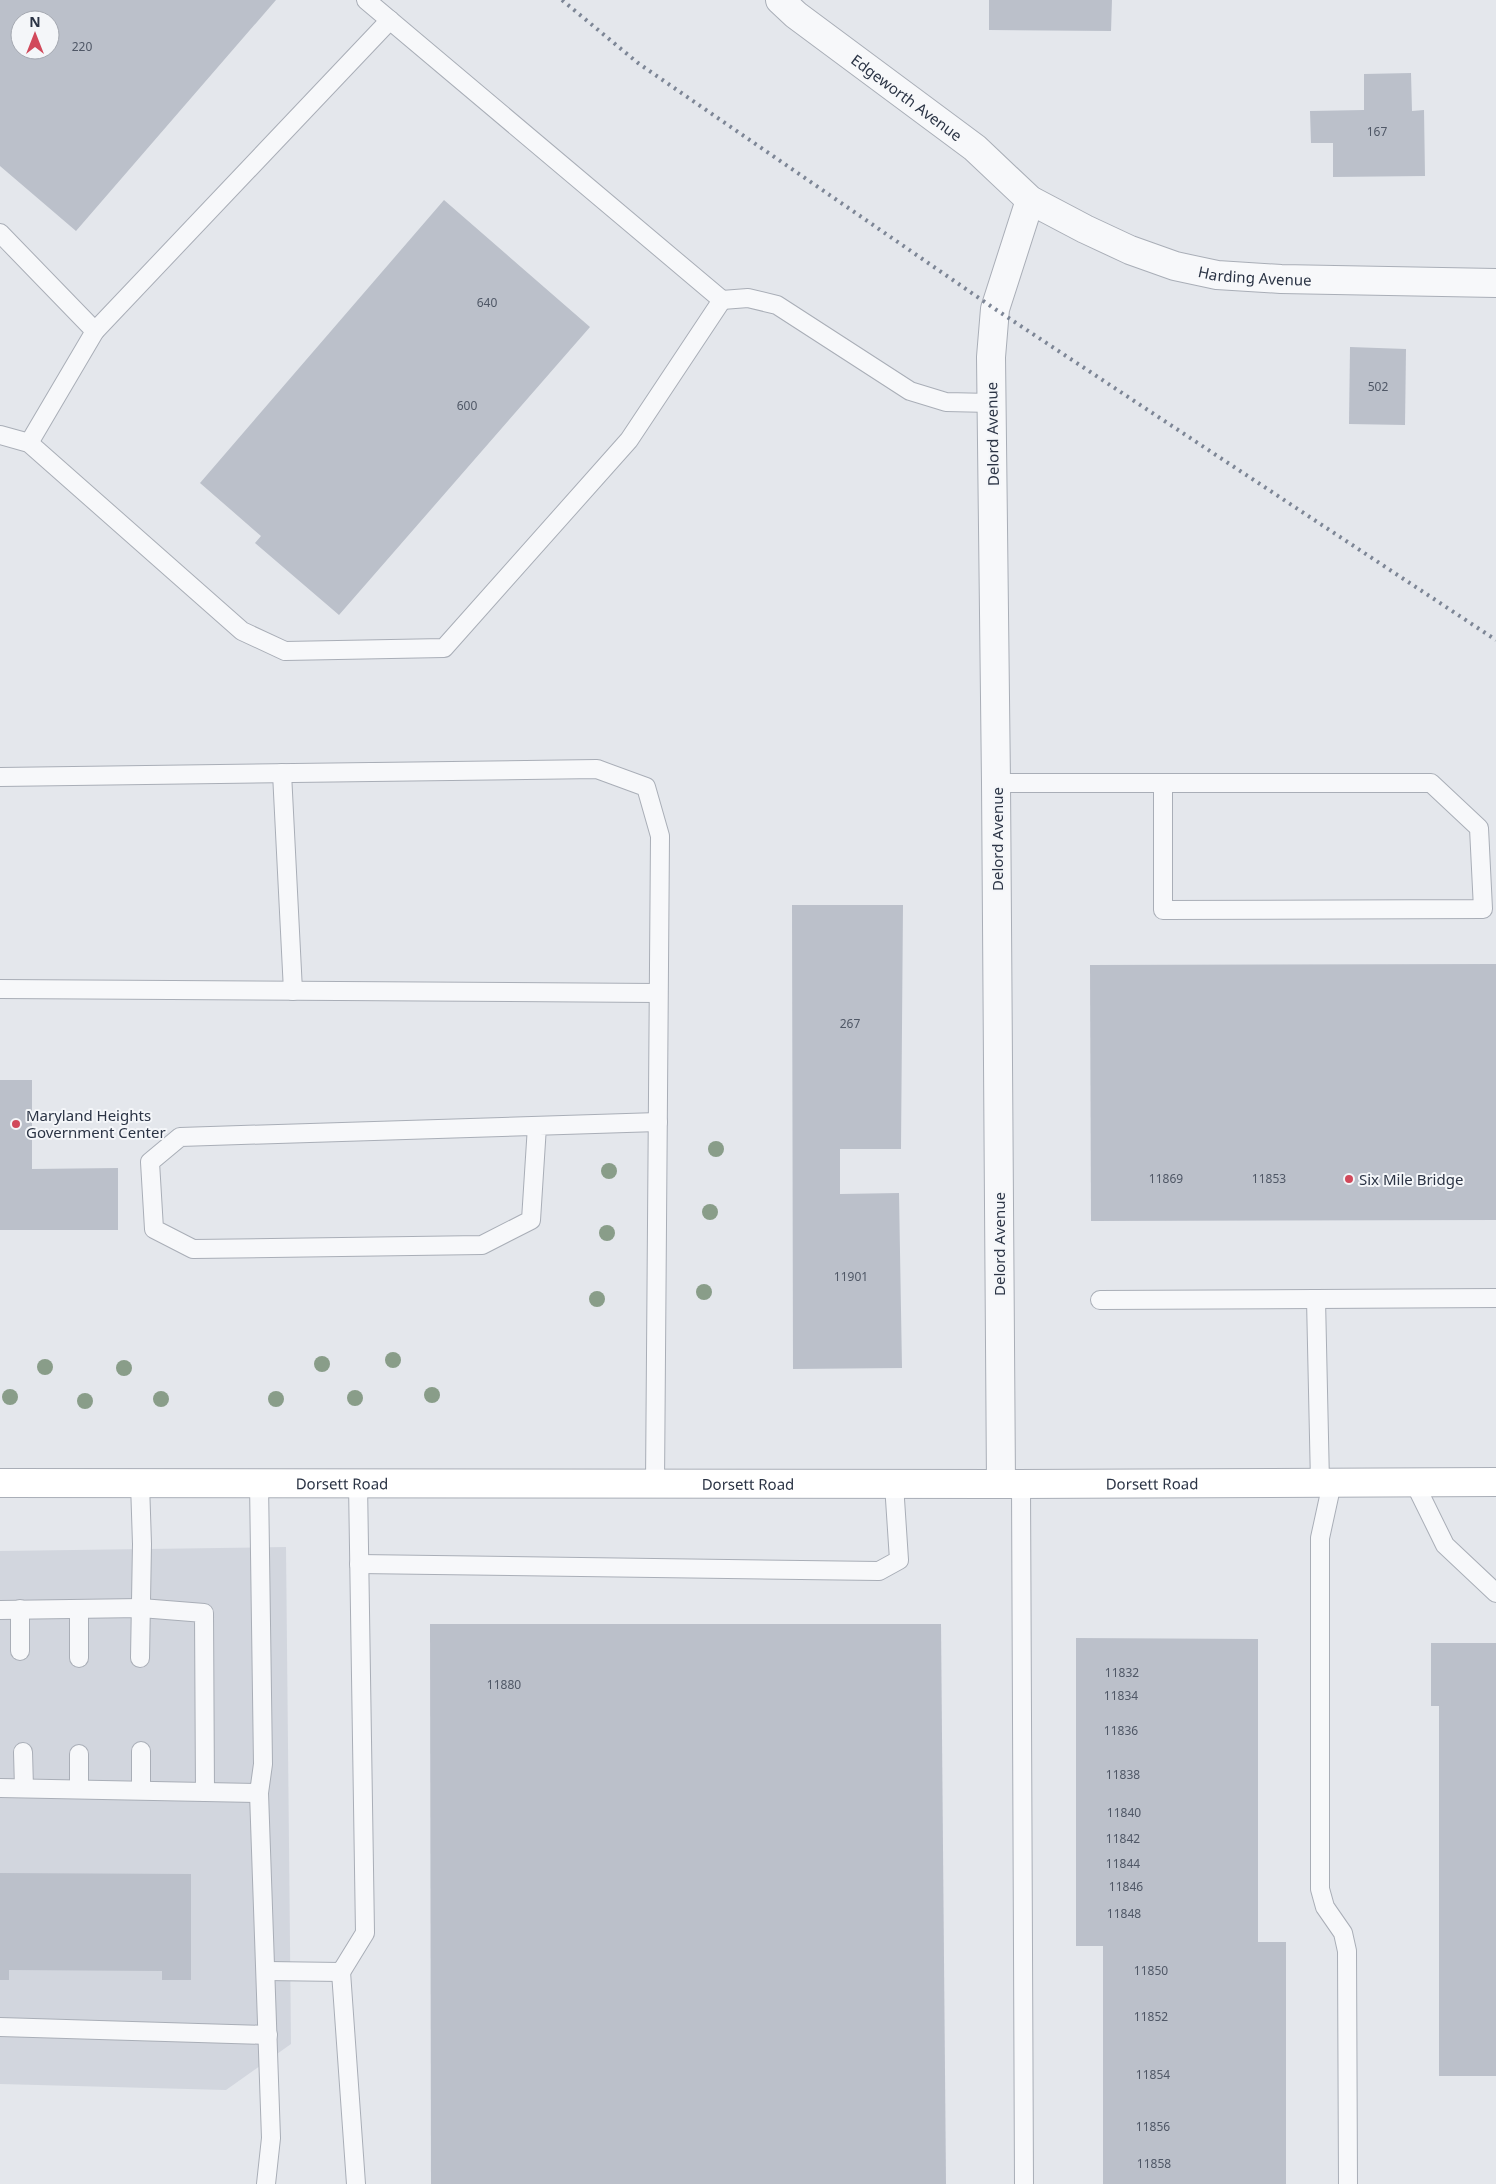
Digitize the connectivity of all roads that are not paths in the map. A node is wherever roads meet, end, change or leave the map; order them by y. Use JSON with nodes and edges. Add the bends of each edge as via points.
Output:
{"nodes":[{"id":1,"x":366,"y":0,"type":"edge"},
{"id":2,"x":780,"y":0,"type":"edge"},
{"id":3,"x":390,"y":20,"type":"junction"},
{"id":4,"x":1030,"y":200,"type":"junction"},
{"id":5,"x":0,"y":233,"type":"edge"},
{"id":6,"x":1496,"y":283,"type":"edge"},
{"id":7,"x":722,"y":300,"type":"junction"},
{"id":8,"x":95,"y":331,"type":"junction"},
{"id":9,"x":991,"y":403,"type":"junction"},
{"id":10,"x":0,"y":435,"type":"edge"},
{"id":11,"x":28,"y":443,"type":"junction"},
{"id":12,"x":282,"y":773,"type":"junction"},
{"id":13,"x":0,"y":777,"type":"edge"},
{"id":14,"x":996,"y":783,"type":"junction"},
{"id":15,"x":1163,"y":783,"type":"junction"},
{"id":16,"x":0,"y":989,"type":"edge"},
{"id":17,"x":293,"y":990,"type":"junction"},
{"id":18,"x":658,"y":993,"type":"junction"},
{"id":19,"x":658,"y":1122,"type":"junction"},
{"id":20,"x":537,"y":1126,"type":"junction"},
{"id":21,"x":1496,"y":1298,"type":"edge"},
{"id":22,"x":1316,"y":1299,"type":"junction"},
{"id":23,"x":1100,"y":1300,"type":"dead end"},
{"id":24,"x":1414,"y":1482,"type":"junction"},
{"id":25,"x":1496,"y":1482,"type":"edge"},
{"id":26,"x":0,"y":1483,"type":"edge"},
{"id":27,"x":140,"y":1483,"type":"junction"},
{"id":28,"x":258,"y":1483,"type":"junction"},
{"id":29,"x":358,"y":1483,"type":"junction"},
{"id":30,"x":1326,"y":1483,"type":"junction"},
{"id":31,"x":655,"y":1484,"type":"junction"},
{"id":32,"x":894,"y":1484,"type":"junction"},
{"id":33,"x":1011,"y":1484,"type":"junction"},
{"id":34,"x":359,"y":1564,"type":"junction"},
{"id":35,"x":1496,"y":1593,"type":"edge"},
{"id":36,"x":141,"y":1608,"type":"junction"},
{"id":37,"x":20,"y":1609,"type":"junction"},
{"id":38,"x":79,"y":1609,"type":"junction"},
{"id":39,"x":0,"y":1610,"type":"edge"},
{"id":40,"x":20,"y":1651,"type":"dead end"},
{"id":41,"x":79,"y":1658,"type":"dead end"},
{"id":42,"x":140,"y":1658,"type":"dead end"},
{"id":43,"x":141,"y":1751,"type":"dead end"},
{"id":44,"x":23,"y":1752,"type":"dead end"},
{"id":45,"x":79,"y":1754,"type":"dead end"},
{"id":46,"x":0,"y":1788,"type":"edge"},
{"id":47,"x":24,"y":1788,"type":"junction"},
{"id":48,"x":79,"y":1789,"type":"junction"},
{"id":49,"x":141,"y":1790,"type":"junction"},
{"id":50,"x":205,"y":1792,"type":"junction"},
{"id":51,"x":259,"y":1793,"type":"junction"},
{"id":52,"x":267,"y":1971,"type":"junction"},
{"id":53,"x":341,"y":1972,"type":"junction"},
{"id":54,"x":0,"y":2027,"type":"edge"},
{"id":55,"x":268,"y":2035,"type":"junction"},
{"id":56,"x":266,"y":2184,"type":"edge"},
{"id":57,"x":356,"y":2184,"type":"edge"},
{"id":58,"x":1024,"y":2184,"type":"edge"},
{"id":59,"x":1348,"y":2184,"type":"edge"}],
"edges":[{"from":1,"to":3,"type":"lane"},
{"from":2,"to":4,"type":"street","name":"Edgeworth Avenue","via":[[974,148]]},
{"from":3,"to":7,"type":"lane"},
{"from":3,"to":8,"type":"lane"},
{"from":4,"to":6,"type":"street","name":"Harding Avenue","via":[[1130,250],[1175,266],[1217,275]]},
{"from":4,"to":9,"type":"street","name":"Delord Avenue","via":[[995,309]]},
{"from":5,"to":8,"type":"lane"},
{"from":7,"to":9,"type":"lane","via":[[748,298],[777,305],[910,391],[946,402]]},
{"from":7,"to":11,"type":"lane","via":[[629,440],[444,648],[284,651],[242,631]]},
{"from":8,"to":11,"type":"lane"},
{"from":9,"to":14,"type":"street","name":"Delord Avenue"},
{"from":10,"to":11,"type":"lane"},
{"from":12,"to":13,"type":"lane"},
{"from":12,"to":17,"type":"lane"},
{"from":12,"to":18,"type":"lane","via":[[597,769],[646,787],[660,836]]},
{"from":14,"to":15,"type":"lane"},
{"from":14,"to":33,"type":"street","name":"Delord Avenue"},
{"from":15,"to":15,"type":"lane","via":[[1431,783],[1480,828],[1483,909],[1163,910]]},
{"from":16,"to":17,"type":"lane"},
{"from":17,"to":18,"type":"lane"},
{"from":18,"to":19,"type":"lane"},
{"from":19,"to":20,"type":"lane"},
{"from":19,"to":31,"type":"lane"},
{"from":20,"to":20,"type":"lane","via":[[180,1137],[150,1162],[154,1229],[192,1249],[482,1245],[531,1220]]},
{"from":21,"to":22,"type":"lane"},
{"from":22,"to":23,"type":"lane"},
{"from":22,"to":30,"type":"lane"},
{"from":24,"to":25,"type":"main road","name":"Dorsett Road"},
{"from":24,"to":30,"type":"main road","name":"Dorsett Road"},
{"from":24,"to":35,"type":"lane","via":[[1445,1545]]},
{"from":26,"to":27,"type":"main road","name":"Dorsett Road"},
{"from":27,"to":28,"type":"main road","name":"Dorsett Road"},
{"from":27,"to":36,"type":"lane"},
{"from":28,"to":29,"type":"main road","name":"Dorsett Road"},
{"from":28,"to":51,"type":"lane","via":[[263,1764]]},
{"from":29,"to":31,"type":"main road","name":"Dorsett Road"},
{"from":29,"to":34,"type":"lane"},
{"from":30,"to":33,"type":"main road","name":"Dorsett Road"},
{"from":30,"to":59,"type":"lane","via":[[1320,1538],[1320,1889],[1325,1907],[1342,1933],[1347,1951]]},
{"from":31,"to":32,"type":"main road","name":"Dorsett Road"},
{"from":32,"to":33,"type":"main road","name":"Dorsett Road"},
{"from":32,"to":34,"type":"lane","via":[[899,1560],[879,1571]]},
{"from":33,"to":58,"type":"lane"},
{"from":34,"to":53,"type":"lane","via":[[365,1933]]},
{"from":36,"to":38,"type":"lane"},
{"from":36,"to":42,"type":"lane"},
{"from":36,"to":50,"type":"lane","via":[[204,1613]]},
{"from":37,"to":38,"type":"lane"},
{"from":37,"to":39,"type":"lane"},
{"from":37,"to":40,"type":"lane"},
{"from":38,"to":41,"type":"lane"},
{"from":43,"to":49,"type":"lane"},
{"from":44,"to":47,"type":"lane"},
{"from":45,"to":48,"type":"lane"},
{"from":46,"to":47,"type":"lane"},
{"from":47,"to":48,"type":"lane"},
{"from":48,"to":49,"type":"lane"},
{"from":49,"to":50,"type":"lane"},
{"from":50,"to":51,"type":"lane"},
{"from":51,"to":52,"type":"lane"},
{"from":52,"to":53,"type":"lane"},
{"from":52,"to":55,"type":"lane"},
{"from":53,"to":57,"type":"lane"},
{"from":54,"to":55,"type":"lane"},
{"from":55,"to":56,"type":"lane","via":[[271,2138]]}]}
